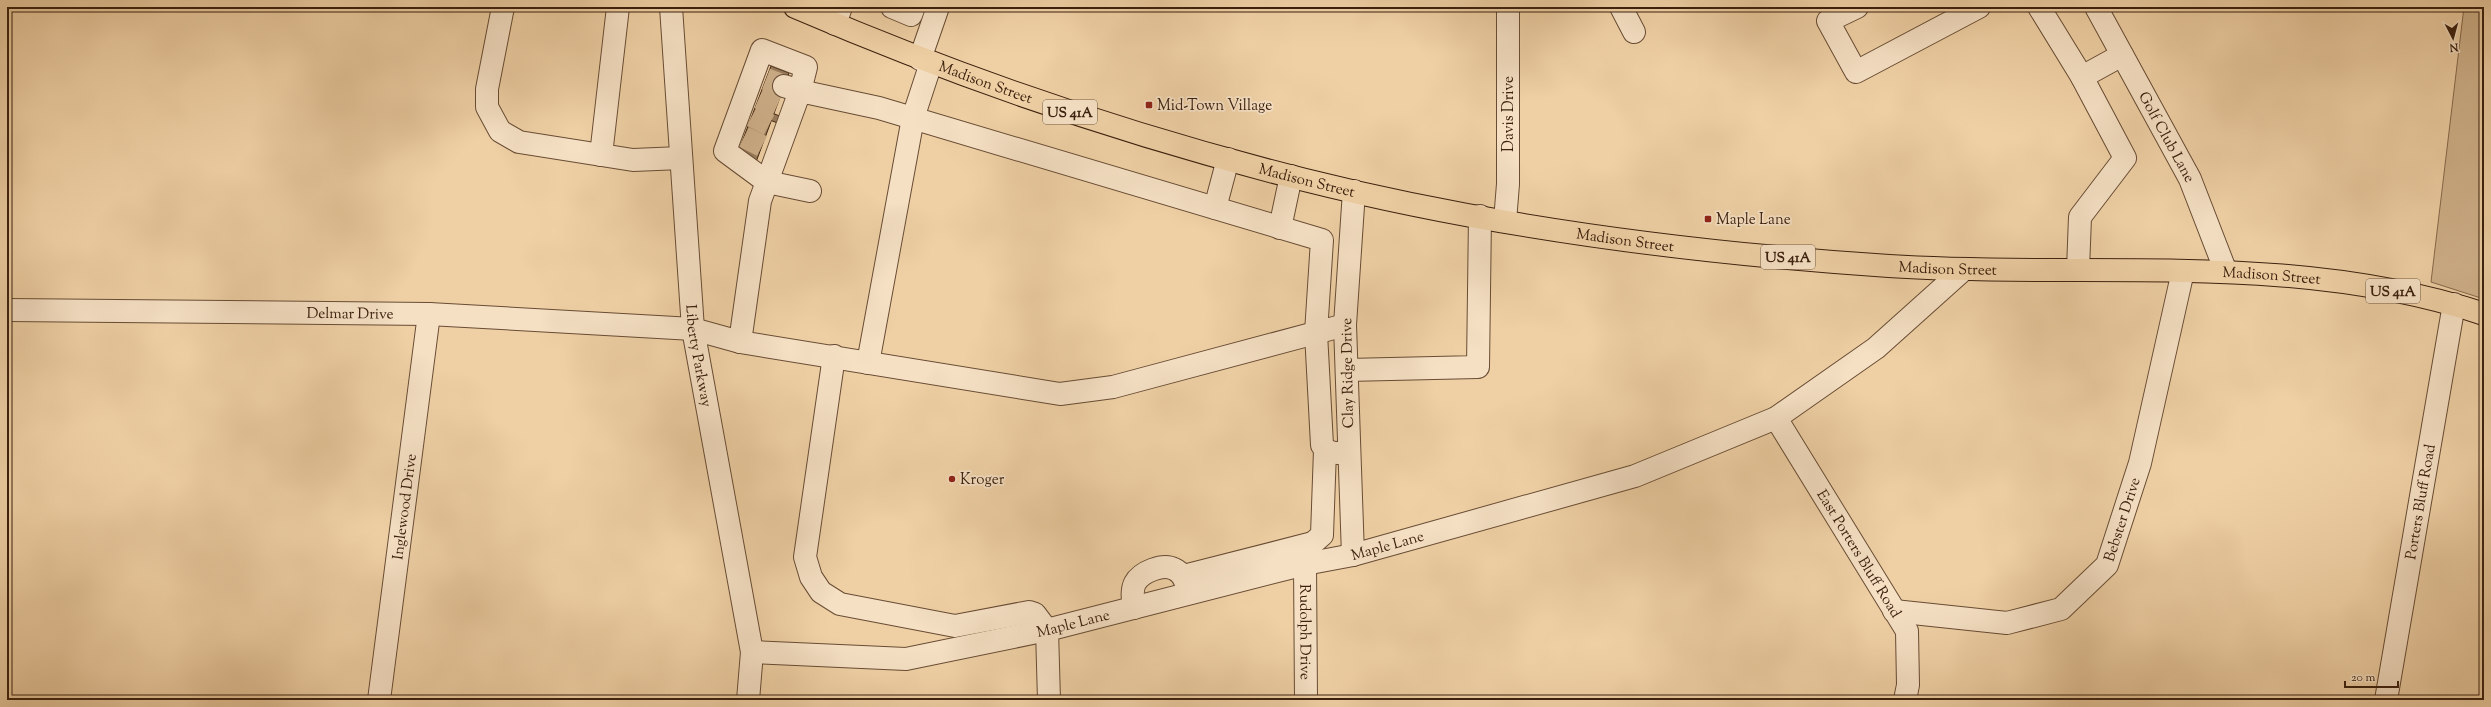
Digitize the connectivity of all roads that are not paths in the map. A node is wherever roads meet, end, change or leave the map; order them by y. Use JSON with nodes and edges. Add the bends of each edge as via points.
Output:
{"nodes":[{"id":1,"x":503,"y":7,"type":"edge"},
{"id":2,"x":618,"y":7,"type":"edge"},
{"id":3,"x":671,"y":7,"type":"edge"},
{"id":4,"x":795,"y":7,"type":"edge"},
{"id":5,"x":892,"y":7,"type":"edge"},
{"id":6,"x":914,"y":7,"type":"edge"},
{"id":7,"x":1508,"y":7,"type":"edge"},
{"id":8,"x":1621,"y":7,"type":"edge"},
{"id":9,"x":1857,"y":7,"type":"edge"},
{"id":10,"x":1979,"y":7,"type":"edge"},
{"id":11,"x":2039,"y":7,"type":"edge"},
{"id":12,"x":933,"y":9,"type":"edge"},
{"id":13,"x":2103,"y":12,"type":"edge"},
{"id":14,"x":838,"y":16,"type":"edge"},
{"id":15,"x":1634,"y":32,"type":"dead end"},
{"id":16,"x":2122,"y":55,"type":"junction"},
{"id":17,"x":925,"y":61,"type":"junction"},
{"id":18,"x":2082,"y":77,"type":"junction"},
{"id":19,"x":765,"y":112,"type":"junction"},
{"id":20,"x":912,"y":118,"type":"junction"},
{"id":21,"x":601,"y":155,"type":"junction"},
{"id":22,"x":681,"y":158,"type":"junction"},
{"id":23,"x":1228,"y":159,"type":"junction"},
{"id":24,"x":1291,"y":176,"type":"junction"},
{"id":25,"x":767,"y":182,"type":"junction"},
{"id":26,"x":810,"y":191,"type":"dead end"},
{"id":27,"x":1354,"y":191,"type":"junction"},
{"id":28,"x":1215,"y":208,"type":"junction"},
{"id":29,"x":1480,"y":216,"type":"junction"},
{"id":30,"x":1505,"y":221,"type":"junction"},
{"id":31,"x":1280,"y":228,"type":"junction"},
{"id":32,"x":1963,"y":270,"type":"junction"},
{"id":33,"x":2078,"y":270,"type":"junction"},
{"id":34,"x":2183,"y":271,"type":"junction"},
{"id":35,"x":2226,"y":272,"type":"junction"},
{"id":36,"x":2454,"y":304,"type":"junction"},
{"id":37,"x":7,"y":310,"type":"edge"},
{"id":38,"x":429,"y":314,"type":"junction"},
{"id":39,"x":2484,"y":314,"type":"edge"},
{"id":40,"x":1345,"y":325,"type":"junction"},
{"id":41,"x":693,"y":329,"type":"junction"},
{"id":42,"x":1316,"y":333,"type":"junction"},
{"id":43,"x":740,"y":342,"type":"junction"},
{"id":44,"x":834,"y":356,"type":"junction"},
{"id":45,"x":868,"y":362,"type":"junction"},
{"id":46,"x":1347,"y":370,"type":"junction"},
{"id":47,"x":1776,"y":418,"type":"junction"},
{"id":48,"x":1325,"y":450,"type":"junction"},
{"id":49,"x":1349,"y":454,"type":"junction"},
{"id":50,"x":1353,"y":555,"type":"junction"},
{"id":51,"x":1305,"y":564,"type":"junction"},
{"id":52,"x":1187,"y":585,"type":"junction"},
{"id":53,"x":1134,"y":608,"type":"junction"},
{"id":54,"x":1894,"y":611,"type":"junction"},
{"id":55,"x":1047,"y":630,"type":"junction"},
{"id":56,"x":752,"y":652,"type":"junction"},
{"id":57,"x":379,"y":700,"type":"edge"},
{"id":58,"x":748,"y":700,"type":"edge"},
{"id":59,"x":1049,"y":700,"type":"edge"},
{"id":60,"x":1306,"y":700,"type":"edge"},
{"id":61,"x":1905,"y":700,"type":"edge"},
{"id":62,"x":2386,"y":700,"type":"edge"}],
"edges":[{"from":1,"to":21,"type":"street","via":[[487,89],[487,107],[500,131],[519,142]]},
{"from":2,"to":21,"type":"street"},
{"from":3,"to":22,"type":"street","name":"Liberty Parkway"},
{"from":4,"to":14,"type":"main road","name":"Madison Street","number":"US 41A"},
{"from":5,"to":6,"type":"street","via":[[911,15]]},
{"from":7,"to":30,"type":"street","name":"Davis Drive","via":[[1508,184]]},
{"from":8,"to":15,"type":"street"},
{"from":9,"to":10,"type":"street","via":[[1828,21],[1856,72]]},
{"from":11,"to":18,"type":"street"},
{"from":12,"to":17,"type":"street"},
{"from":13,"to":16,"type":"street","name":"Golf Club Lane"},
{"from":14,"to":17,"type":"main road","name":"Madison Street","number":"US 41A"},
{"from":16,"to":18,"type":"street"},
{"from":16,"to":35,"type":"street","name":"Golf Club Lane","via":[[2190,179]]},
{"from":17,"to":20,"type":"street"},
{"from":17,"to":23,"type":"main road","name":"Madison Street","number":"US 41A","via":[[1055,108]]},
{"from":18,"to":33,"type":"street","via":[[2125,158],[2080,217]]},
{"from":19,"to":20,"type":"street"},
{"from":19,"to":25,"type":"street"},
{"from":19,"to":25,"type":"street","via":[[725,152]]},
{"from":20,"to":28,"type":"street"},
{"from":20,"to":45,"type":"street"},
{"from":21,"to":22,"type":"street","via":[[634,160]]},
{"from":22,"to":41,"type":"street","name":"Liberty Parkway"},
{"from":23,"to":24,"type":"main road","name":"Madison Street","number":"US 41A"},
{"from":23,"to":28,"type":"street"},
{"from":24,"to":27,"type":"main road","name":"Madison Street","number":"US 41A"},
{"from":24,"to":31,"type":"street"},
{"from":25,"to":26,"type":"street"},
{"from":25,"to":43,"type":"street","via":[[760,201]]},
{"from":27,"to":29,"type":"main road","name":"Madison Street","number":"US 41A"},
{"from":27,"to":40,"type":"street","name":"Clay Ridge Drive"},
{"from":28,"to":31,"type":"street"},
{"from":29,"to":30,"type":"main road","name":"Madison Street","number":"US 41A"},
{"from":29,"to":46,"type":"street","via":[[1478,367]]},
{"from":30,"to":32,"type":"main road","name":"Madison Street","number":"US 41A","via":[[1694,249]]},
{"from":31,"to":42,"type":"street","via":[[1322,240]]},
{"from":32,"to":33,"type":"main road","name":"Madison Street","number":"US 41A"},
{"from":32,"to":47,"type":"street","name":"Maple Lane","via":[[1876,348]]},
{"from":33,"to":34,"type":"main road","name":"Madison Street","number":"US 41A"},
{"from":34,"to":35,"type":"main road","name":"Madison Street","number":"US 41A"},
{"from":34,"to":54,"type":"street","name":"Bebster Drive","via":[[2140,463],[2107,565],[2061,609],[2007,623]]},
{"from":35,"to":36,"type":"main road","name":"Madison Street","number":"US 41A","via":[[2313,278]]},
{"from":36,"to":39,"type":"main road","name":"Madison Street","number":"US 41A"},
{"from":36,"to":62,"type":"street","name":"Porters Bluff Road"},
{"from":37,"to":38,"type":"street","name":"Delmar Drive"},
{"from":38,"to":41,"type":"street","name":"Delmar Drive"},
{"from":38,"to":57,"type":"street","name":"Inglewood Drive"},
{"from":40,"to":42,"type":"street","name":"Delmar Drive"},
{"from":40,"to":46,"type":"street","name":"Clay Ridge Drive"},
{"from":41,"to":43,"type":"street","name":"Delmar Drive"},
{"from":41,"to":56,"type":"street","name":"Liberty Parkway"},
{"from":42,"to":45,"type":"street","name":"Delmar Drive","via":[[1112,387],[1060,394],[999,386]]},
{"from":42,"to":48,"type":"street","via":[[1322,445]]},
{"from":43,"to":44,"type":"street","name":"Delmar Drive"},
{"from":44,"to":45,"type":"street","name":"Delmar Drive"},
{"from":44,"to":55,"type":"street","via":[[805,557],[811,577],[821,592],[840,604],[955,626],[1029,612],[1035,614]]},
{"from":46,"to":49,"type":"street","name":"Clay Ridge Drive"},
{"from":47,"to":50,"type":"street","name":"Maple Lane","via":[[1635,476]]},
{"from":47,"to":54,"type":"street","name":"East Porters Bluff Road"},
{"from":48,"to":49,"type":"street"},
{"from":48,"to":52,"type":"street","via":[[1322,535],[1313,542]]},
{"from":49,"to":50,"type":"street","name":"Clay Ridge Drive"},
{"from":50,"to":51,"type":"street","name":"Maple Lane"},
{"from":51,"to":52,"type":"street","name":"Maple Lane"},
{"from":51,"to":60,"type":"street","name":"Rudolph Drive"},
{"from":52,"to":53,"type":"street","name":"Maple Lane"},
{"from":52,"to":53,"type":"street","via":[[1174,568],[1146,572],[1136,582],[1132,594]]},
{"from":53,"to":55,"type":"street","name":"Maple Lane"},
{"from":54,"to":61,"type":"street","name":"East Porters Bluff Road","via":[[1907,631],[1908,685]]},
{"from":55,"to":56,"type":"street","name":"Maple Lane","via":[[906,659]]},
{"from":55,"to":59,"type":"street"},
{"from":56,"to":58,"type":"street","name":"Liberty Parkway"}]}
